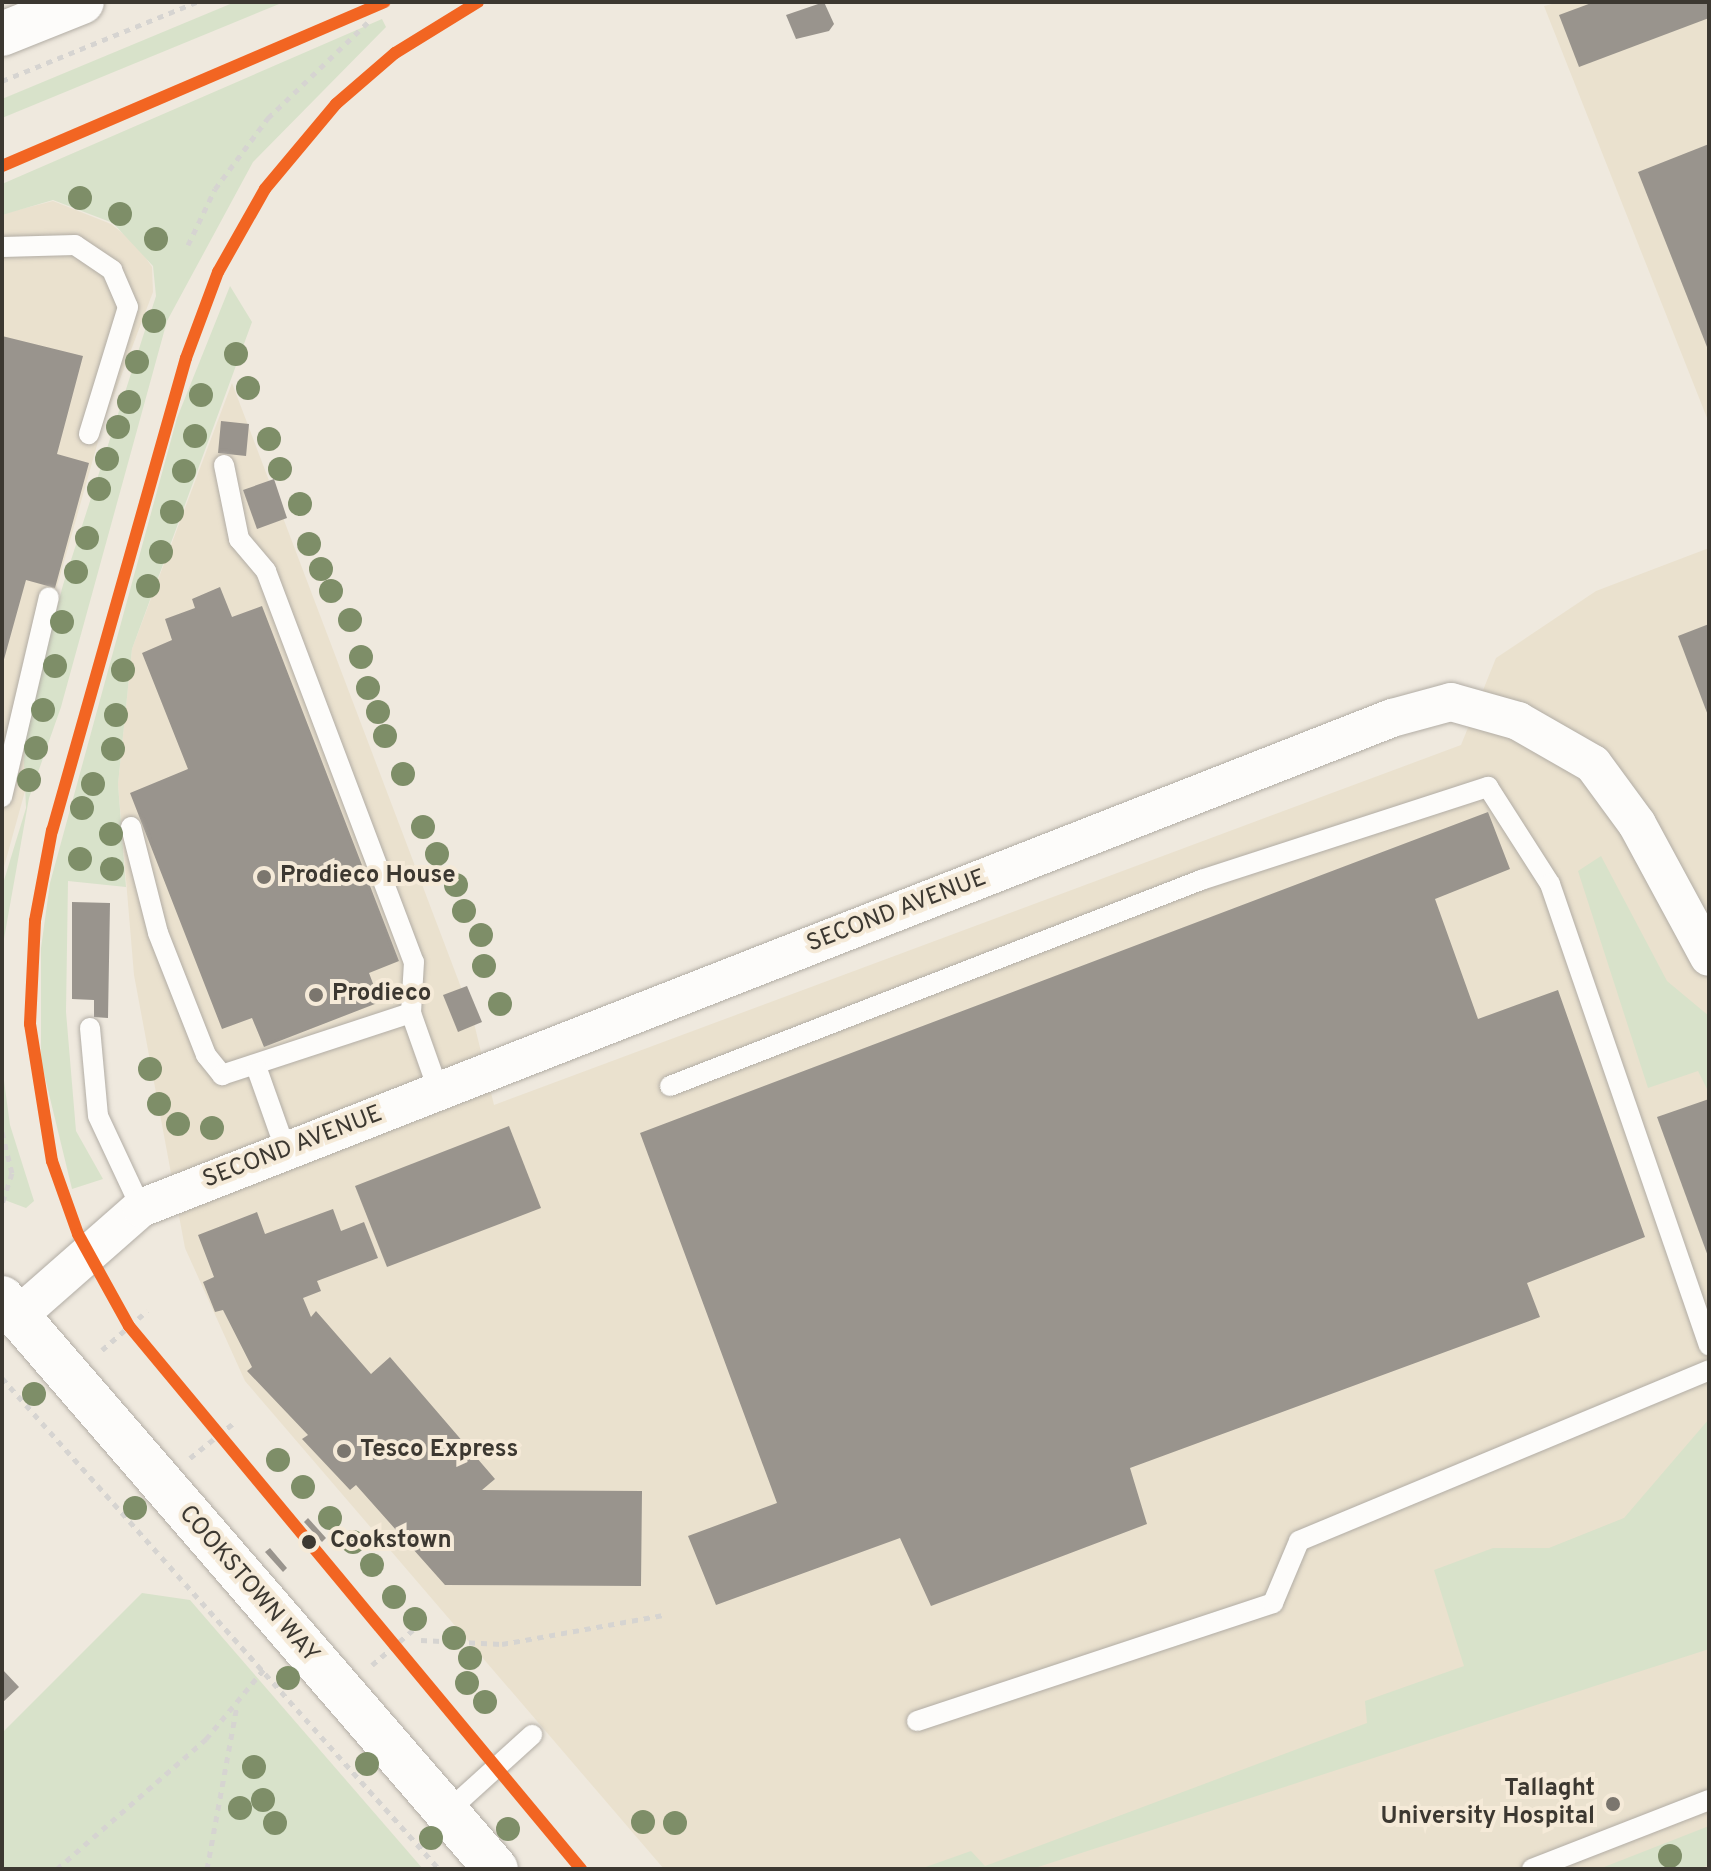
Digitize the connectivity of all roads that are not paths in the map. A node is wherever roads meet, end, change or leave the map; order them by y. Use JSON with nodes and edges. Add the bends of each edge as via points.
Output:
{"nodes":[{"id":1,"x":82,"y":2,"type":"edge"},
{"id":2,"x":2,"y":34,"type":"edge"},
{"id":3,"x":2,"y":247,"type":"edge"},
{"id":4,"x":89,"y":434,"type":"dead end"},
{"id":5,"x":224,"y":465,"type":"dead end"},
{"id":6,"x":49,"y":597,"type":"dead end"},
{"id":7,"x":2,"y":797,"type":"edge"},
{"id":8,"x":131,"y":827,"type":"dead end"},
{"id":9,"x":1709,"y":957,"type":"edge"},
{"id":10,"x":411,"y":1013,"type":"junction"},
{"id":11,"x":90,"y":1028,"type":"dead end"},
{"id":12,"x":257,"y":1069,"type":"junction"},
{"id":13,"x":670,"y":1086,"type":"dead end"},
{"id":14,"x":439,"y":1092,"type":"junction"},
{"id":15,"x":286,"y":1151,"type":"junction"},
{"id":16,"x":141,"y":1208,"type":"junction"},
{"id":17,"x":10,"y":1306,"type":"edge"},
{"id":18,"x":1709,"y":1345,"type":"edge"},
{"id":19,"x":1709,"y":1370,"type":"edge"},
{"id":20,"x":917,"y":1721,"type":"dead end"},
{"id":21,"x":532,"y":1735,"type":"dead end"},
{"id":22,"x":1709,"y":1800,"type":"edge"},
{"id":23,"x":447,"y":1812,"type":"junction"},
{"id":24,"x":496,"y":1869,"type":"edge"},
{"id":25,"x":1532,"y":1869,"type":"edge"}],
"edges":[{"from":1,"to":2,"type":"street"},
{"from":3,"to":4,"type":"lane","via":[[75,245],[112,270],[128,307]]},
{"from":5,"to":10,"type":"lane","via":[[239,539],[266,571],[414,962]]},
{"from":6,"to":7,"type":"lane"},
{"from":8,"to":12,"type":"lane","via":[[158,933],[206,1055],[230,1077]]},
{"from":9,"to":14,"type":"street","name":"SECOND AVENUE","via":[[1637,824],[1593,764],[1518,721],[1451,702],[1392,718]]},
{"from":10,"to":12,"type":"lane"},
{"from":10,"to":14,"type":"lane"},
{"from":11,"to":16,"type":"lane","via":[[98,1116]]},
{"from":12,"to":15,"type":"lane"},
{"from":13,"to":18,"type":"lane","via":[[1201,880],[1488,787],[1550,884]]},
{"from":14,"to":15,"type":"street","name":"SECOND AVENUE"},
{"from":15,"to":16,"type":"street","name":"SECOND AVENUE"},
{"from":16,"to":17,"type":"street","name":"SECOND AVENUE"},
{"from":17,"to":23,"type":"street","name":"COOKSTOWN WAY"},
{"from":19,"to":20,"type":"lane","via":[[1299,1541],[1273,1603]]},
{"from":21,"to":23,"type":"lane"},
{"from":22,"to":25,"type":"lane"},
{"from":23,"to":24,"type":"street","name":"COOKSTOWN WAY"}]}
